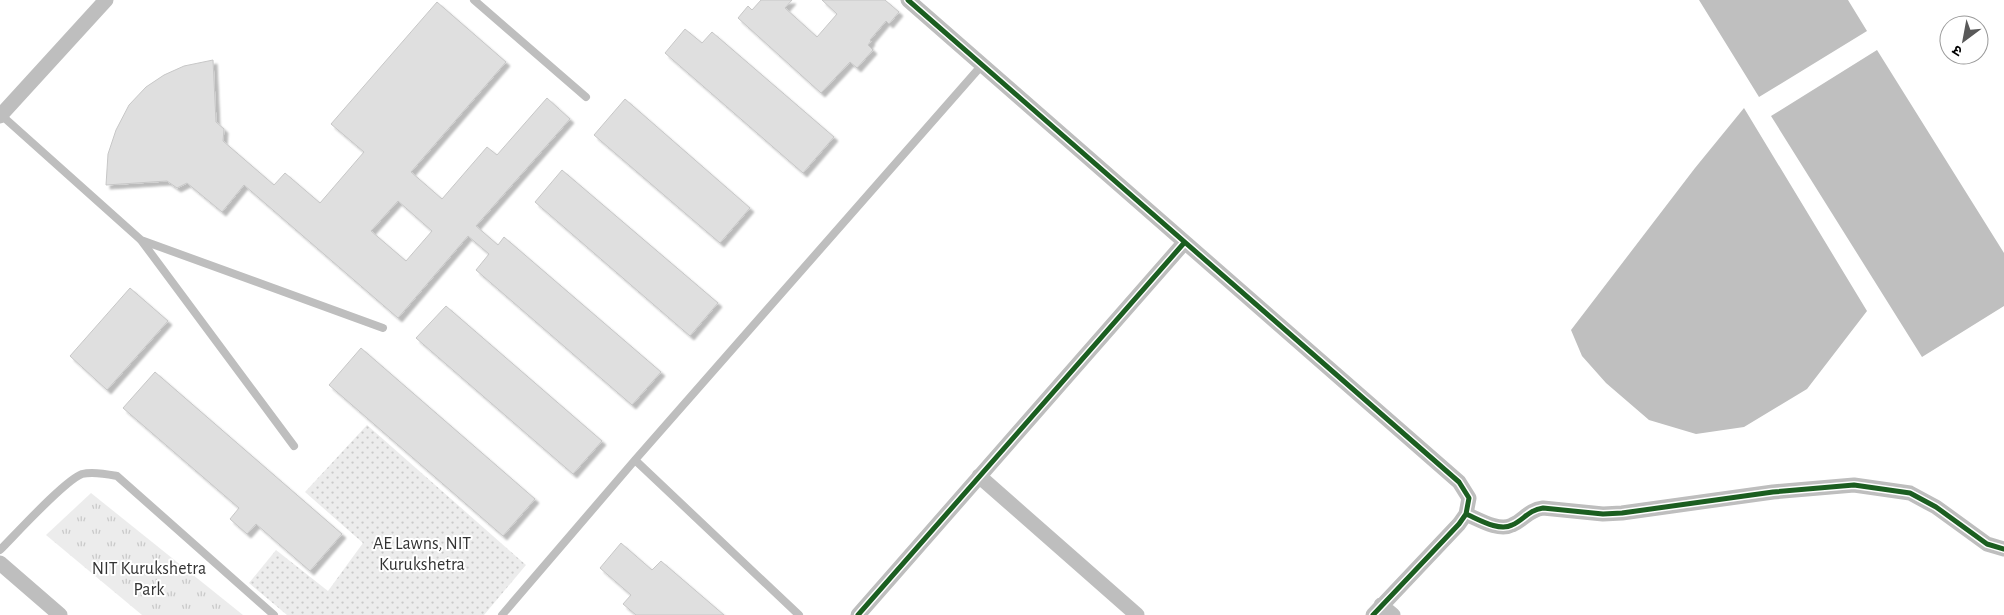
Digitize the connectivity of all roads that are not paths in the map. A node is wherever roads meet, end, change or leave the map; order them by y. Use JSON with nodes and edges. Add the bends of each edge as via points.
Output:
{"nodes":[{"id":1,"x":106,"y":0,"type":"edge"},
{"id":2,"x":474,"y":0,"type":"edge"},
{"id":3,"x":908,"y":0,"type":"edge"},
{"id":4,"x":982,"y":65,"type":"junction"},
{"id":5,"x":586,"y":97,"type":"dead end"},
{"id":6,"x":0,"y":115,"type":"edge"},
{"id":7,"x":141,"y":240,"type":"junction"},
{"id":8,"x":1184,"y":243,"type":"junction"},
{"id":9,"x":383,"y":328,"type":"dead end"},
{"id":10,"x":294,"y":446,"type":"dead end"},
{"id":11,"x":635,"y":460,"type":"junction"},
{"id":12,"x":979,"y":476,"type":"junction"},
{"id":13,"x":1466,"y":514,"type":"junction"},
{"id":14,"x":2004,"y":549,"type":"edge"},
{"id":15,"x":0,"y":550,"type":"edge"},
{"id":16,"x":0,"y":563,"type":"edge"},
{"id":17,"x":1382,"y":612,"type":"edge"},
{"id":18,"x":60,"y":615,"type":"edge"},
{"id":19,"x":274,"y":615,"type":"edge"},
{"id":20,"x":502,"y":615,"type":"edge"},
{"id":21,"x":799,"y":615,"type":"edge"},
{"id":22,"x":858,"y":615,"type":"edge"},
{"id":23,"x":1137,"y":615,"type":"edge"}],
"edges":[{"from":1,"to":6,"type":"street"},
{"from":2,"to":5,"type":"lane"},
{"from":3,"to":4,"type":"street"},
{"from":4,"to":8,"type":"street"},
{"from":4,"to":11,"type":"lane"},
{"from":6,"to":7,"type":"lane"},
{"from":7,"to":9,"type":"lane"},
{"from":7,"to":10,"type":"lane"},
{"from":8,"to":12,"type":"street"},
{"from":8,"to":13,"type":"street","via":[[1459,482],[1470,498]]},
{"from":11,"to":20,"type":"lane"},
{"from":11,"to":21,"type":"lane"},
{"from":12,"to":22,"type":"street"},
{"from":12,"to":23,"type":"street"},
{"from":13,"to":14,"type":"street","via":[[1498,527],[1512,525],[1526,513],[1542,508],[1622,513],[1773,492],[1854,485],[1910,493],[1936,507],[1987,544]]},
{"from":13,"to":17,"type":"street"},
{"from":15,"to":19,"type":"lane","via":[[63,487],[82,474],[117,476]]},
{"from":16,"to":18,"type":"street"}]}
